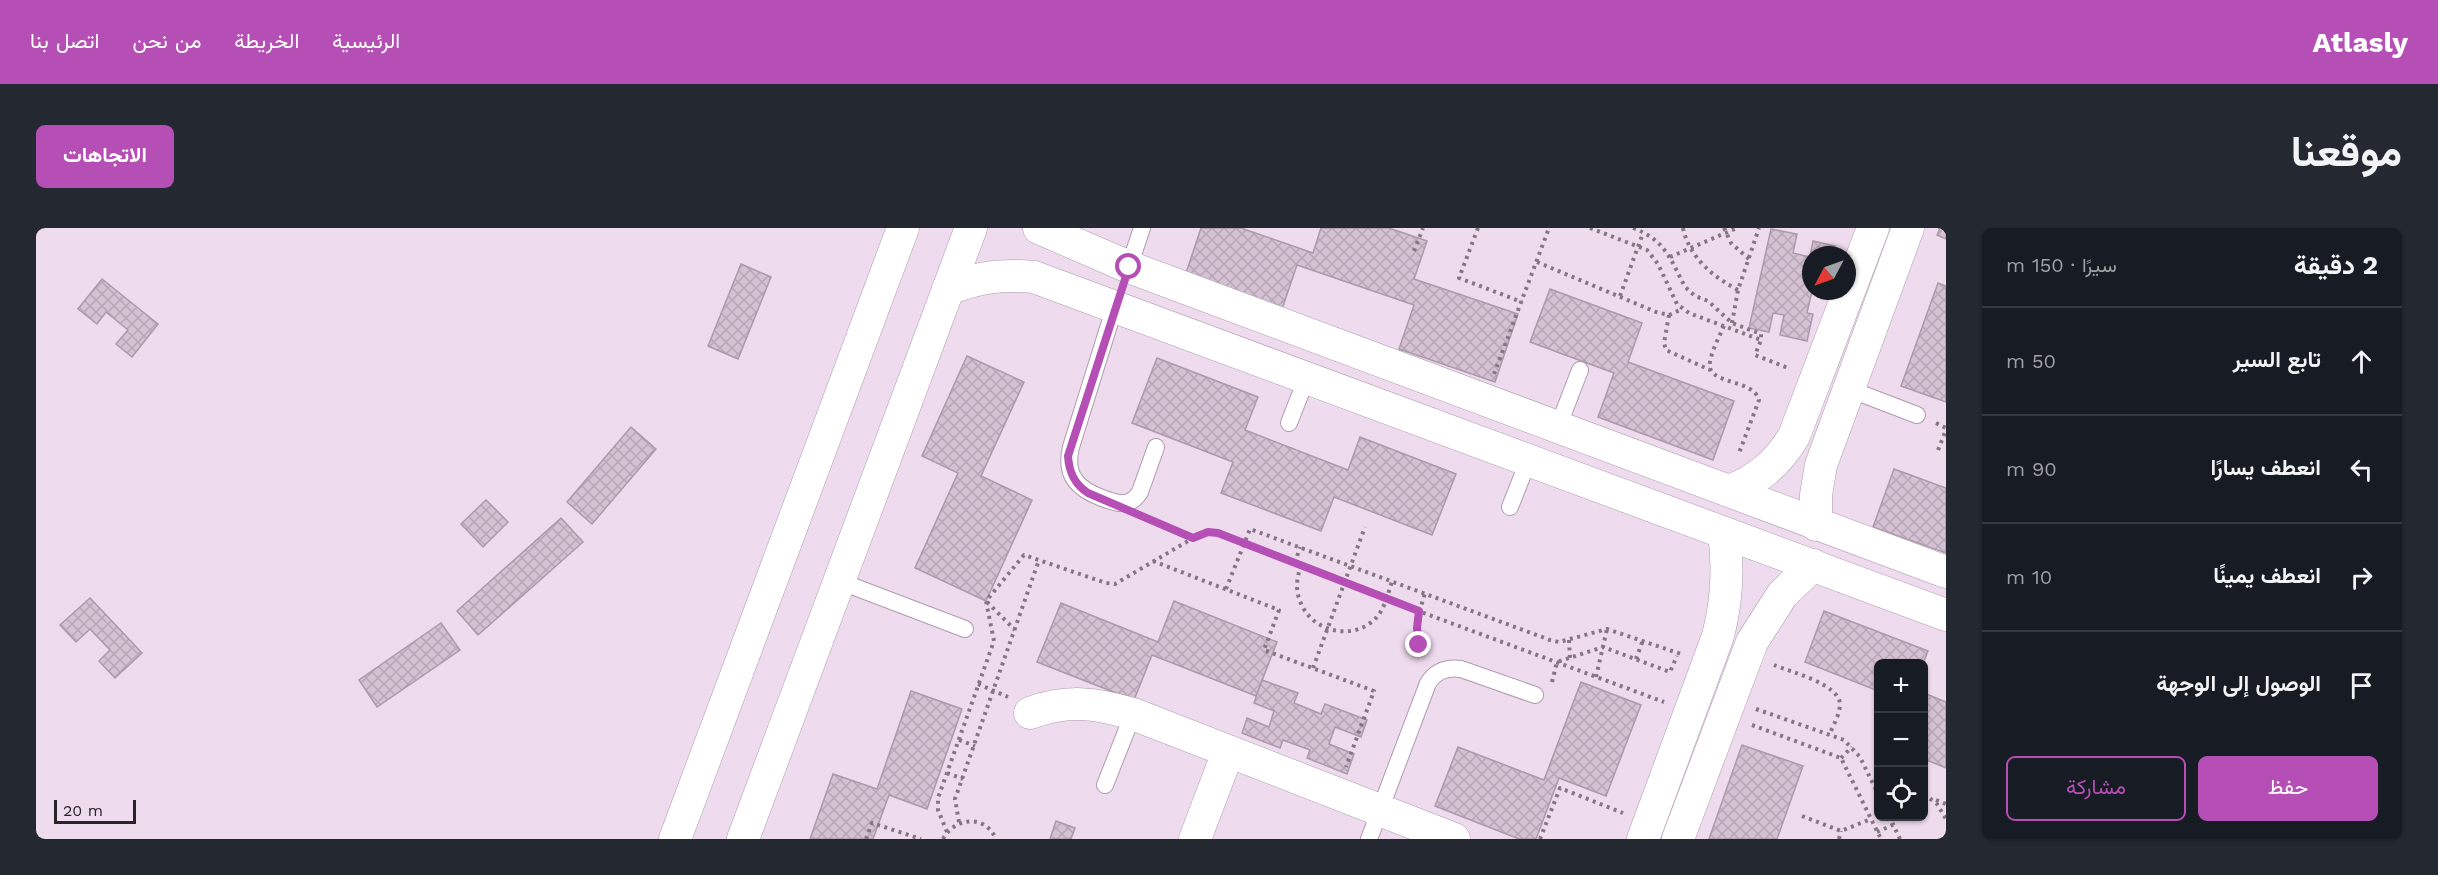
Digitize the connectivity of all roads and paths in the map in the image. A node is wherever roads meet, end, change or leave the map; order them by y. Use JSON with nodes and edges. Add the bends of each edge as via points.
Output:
{"nodes":[{"id":1,"x":903,"y":228,"type":"edge"},
{"id":2,"x":971,"y":228,"type":"edge"},
{"id":3,"x":1039,"y":228,"type":"edge"},
{"id":4,"x":1142,"y":228,"type":"edge"},
{"id":5,"x":1423,"y":228,"type":"edge"},
{"id":6,"x":1478,"y":228,"type":"edge"},
{"id":7,"x":1549,"y":228,"type":"edge"},
{"id":8,"x":1590,"y":228,"type":"edge"},
{"id":9,"x":1633,"y":228,"type":"edge"},
{"id":10,"x":1683,"y":228,"type":"edge"},
{"id":11,"x":1737,"y":228,"type":"edge"},
{"id":12,"x":1759,"y":228,"type":"edge"},
{"id":13,"x":1873,"y":228,"type":"edge"},
{"id":14,"x":1908,"y":228,"type":"edge"},
{"id":15,"x":1725,"y":230,"type":"edge"},
{"id":16,"x":1644,"y":232,"type":"junction"},
{"id":17,"x":1639,"y":245,"type":"junction"},
{"id":18,"x":1691,"y":248,"type":"junction"},
{"id":19,"x":1414,"y":251,"type":"dead end"},
{"id":20,"x":1670,"y":257,"type":"junction"},
{"id":21,"x":1749,"y":259,"type":"junction"},
{"id":22,"x":1537,"y":262,"type":"junction"},
{"id":23,"x":1129,"y":267,"type":"junction"},
{"id":24,"x":948,"y":289,"type":"junction"},
{"id":25,"x":1738,"y":290,"type":"junction"},
{"id":26,"x":1620,"y":296,"type":"junction"},
{"id":27,"x":1522,"y":302,"type":"junction"},
{"id":28,"x":1115,"y":306,"type":"junction"},
{"id":29,"x":1682,"y":309,"type":"junction"},
{"id":30,"x":1670,"y":315,"type":"junction"},
{"id":31,"x":1732,"y":323,"type":"junction"},
{"id":32,"x":1724,"y":326,"type":"junction"},
{"id":33,"x":1761,"y":340,"type":"junction"},
{"id":34,"x":1580,"y":370,"type":"dead end"},
{"id":35,"x":1710,"y":370,"type":"junction"},
{"id":36,"x":1307,"y":377,"type":"junction"},
{"id":37,"x":1813,"y":389,"type":"junction"},
{"id":38,"x":1484,"y":400,"type":"junction"},
{"id":39,"x":1845,"y":400,"type":"junction"},
{"id":40,"x":1917,"y":415,"type":"dead end"},
{"id":41,"x":1289,"y":423,"type":"dead end"},
{"id":42,"x":1558,"y":427,"type":"junction"},
{"id":43,"x":1946,"y":430,"type":"edge"},
{"id":44,"x":1156,"y":447,"type":"dead end"},
{"id":45,"x":1938,"y":450,"type":"dead end"},
{"id":46,"x":1528,"y":459,"type":"junction"},
{"id":47,"x":1727,"y":491,"type":"junction"},
{"id":48,"x":1118,"y":504,"type":"junction"},
{"id":49,"x":1510,"y":507,"type":"dead end"},
{"id":50,"x":1816,"y":525,"type":"junction"},
{"id":51,"x":1365,"y":526,"type":"dead end"},
{"id":52,"x":1724,"y":533,"type":"junction"},
{"id":53,"x":1193,"y":538,"type":"junction"},
{"id":54,"x":1244,"y":543,"type":"junction"},
{"id":55,"x":1300,"y":547,"type":"junction"},
{"id":56,"x":1039,"y":560,"type":"junction"},
{"id":57,"x":1152,"y":561,"type":"junction"},
{"id":58,"x":1295,"y":563,"type":"junction"},
{"id":59,"x":1301,"y":565,"type":"junction"},
{"id":60,"x":1813,"y":565,"type":"junction"},
{"id":61,"x":1351,"y":566,"type":"junction"},
{"id":62,"x":1946,"y":572,"type":"edge"},
{"id":63,"x":839,"y":581,"type":"junction"},
{"id":64,"x":1392,"y":581,"type":"junction"},
{"id":65,"x":1345,"y":583,"type":"junction"},
{"id":66,"x":1226,"y":589,"type":"junction"},
{"id":67,"x":1425,"y":593,"type":"junction"},
{"id":68,"x":1386,"y":599,"type":"junction"},
{"id":69,"x":986,"y":601,"type":"junction"},
{"id":70,"x":1419,"y":611,"type":"junction"},
{"id":71,"x":1946,"y":615,"type":"edge"},
{"id":72,"x":965,"y":629,"type":"dead end"},
{"id":73,"x":1607,"y":629,"type":"junction"},
{"id":74,"x":1015,"y":630,"type":"junction"},
{"id":75,"x":1328,"y":630,"type":"junction"},
{"id":76,"x":1569,"y":640,"type":"junction"},
{"id":77,"x":1643,"y":640,"type":"junction"},
{"id":78,"x":1603,"y":647,"type":"junction"},
{"id":79,"x":1678,"y":653,"type":"junction"},
{"id":80,"x":1570,"y":658,"type":"junction"},
{"id":81,"x":1636,"y":659,"type":"junction"},
{"id":82,"x":1709,"y":660,"type":"junction"},
{"id":83,"x":1744,"y":661,"type":"junction"},
{"id":84,"x":1557,"y":662,"type":"junction"},
{"id":85,"x":1313,"y":668,"type":"junction"},
{"id":86,"x":1433,"y":675,"type":"junction"},
{"id":87,"x":1596,"y":677,"type":"junction"},
{"id":88,"x":1535,"y":695,"type":"dead end"},
{"id":89,"x":1727,"y":707,"type":"junction"},
{"id":90,"x":1690,"y":711,"type":"junction"},
{"id":91,"x":1030,"y":713,"type":"dead end"},
{"id":92,"x":1133,"y":714,"type":"junction"},
{"id":93,"x":1829,"y":735,"type":"junction"},
{"id":94,"x":958,"y":740,"type":"junction"},
{"id":95,"x":975,"y":746,"type":"junction"},
{"id":96,"x":1852,"y":747,"type":"junction"},
{"id":97,"x":1228,"y":752,"type":"junction"},
{"id":98,"x":1841,"y":758,"type":"junction"},
{"id":99,"x":947,"y":773,"type":"junction"},
{"id":100,"x":963,"y":779,"type":"junction"},
{"id":101,"x":1874,"y":784,"type":"edge"},
{"id":102,"x":1105,"y":785,"type":"dead end"},
{"id":103,"x":1336,"y":794,"type":"junction"},
{"id":104,"x":1929,"y":798,"type":"joint"},
{"id":105,"x":1946,"y":804,"type":"edge"},
{"id":106,"x":1802,"y":816,"type":"dead end"},
{"id":107,"x":1871,"y":819,"type":"junction"},
{"id":108,"x":1946,"y":819,"type":"edge"},
{"id":109,"x":1891,"y":821,"type":"edge"},
{"id":110,"x":959,"y":822,"type":"junction"},
{"id":111,"x":1375,"y":825,"type":"edge"},
{"id":112,"x":1893,"y":825,"type":"junction"},
{"id":113,"x":1646,"y":831,"type":"edge"},
{"id":114,"x":1841,"y":831,"type":"junction"},
{"id":115,"x":947,"y":832,"type":"junction"},
{"id":116,"x":1877,"y":832,"type":"junction"},
{"id":117,"x":902,"y":833,"type":"junction"},
{"id":118,"x":675,"y":839,"type":"edge"},
{"id":119,"x":743,"y":839,"type":"edge"},
{"id":120,"x":866,"y":839,"type":"edge"},
{"id":121,"x":900,"y":839,"type":"edge"},
{"id":122,"x":921,"y":839,"type":"edge"},
{"id":123,"x":943,"y":839,"type":"edge"},
{"id":124,"x":996,"y":839,"type":"edge"},
{"id":125,"x":1195,"y":839,"type":"edge"},
{"id":126,"x":1454,"y":839,"type":"edge"},
{"id":127,"x":1540,"y":839,"type":"edge"},
{"id":128,"x":1678,"y":839,"type":"edge"},
{"id":129,"x":1839,"y":839,"type":"edge"},
{"id":130,"x":1881,"y":839,"type":"edge"},
{"id":131,"x":1900,"y":839,"type":"edge"}],
"edges":[{"from":1,"to":118,"type":"street"},
{"from":2,"to":24,"type":"street"},
{"from":3,"to":23,"type":"street"},
{"from":4,"to":23,"type":"lane"},
{"from":5,"to":19,"type":"path"},
{"from":6,"to":27,"type":"path","via":[[1458,278]]},
{"from":7,"to":22,"type":"path"},
{"from":8,"to":17,"type":"path"},
{"from":9,"to":16,"type":"path"},
{"from":10,"to":18,"type":"path"},
{"from":11,"to":15,"type":"path"},
{"from":12,"to":21,"type":"path"},
{"from":13,"to":37,"type":"street"},
{"from":14,"to":39,"type":"street"},
{"from":15,"to":18,"type":"path"},
{"from":15,"to":21,"type":"path","via":[[1739,252]]},
{"from":16,"to":17,"type":"path"},
{"from":16,"to":20,"type":"path","via":[[1664,247]]},
{"from":17,"to":26,"type":"path"},
{"from":17,"to":29,"type":"path","via":[[1653,256]]},
{"from":18,"to":20,"type":"path"},
{"from":18,"to":25,"type":"path","via":[[1711,273]]},
{"from":20,"to":31,"type":"path","via":[[1685,287]]},
{"from":21,"to":25,"type":"path"},
{"from":22,"to":26,"type":"path"},
{"from":22,"to":27,"type":"path"},
{"from":23,"to":28,"type":"street"},
{"from":23,"to":38,"type":"street"},
{"from":24,"to":28,"type":"street","via":[[976,279],[1005,275],[1034,278]]},
{"from":24,"to":63,"type":"street"},
{"from":25,"to":31,"type":"path"},
{"from":26,"to":30,"type":"path"},
{"from":27,"to":38,"type":"path"},
{"from":28,"to":36,"type":"street"},
{"from":28,"to":48,"type":"lane","via":[[1068,456],[1071,473],[1080,488]]},
{"from":29,"to":30,"type":"path"},
{"from":29,"to":32,"type":"path"},
{"from":30,"to":35,"type":"path","via":[[1666,350]]},
{"from":31,"to":33,"type":"path","via":[[1761,334]]},
{"from":32,"to":33,"type":"path"},
{"from":32,"to":35,"type":"path"},
{"from":33,"to":37,"type":"path","via":[[1755,355]]},
{"from":34,"to":42,"type":"lane"},
{"from":35,"to":47,"type":"path","via":[[1715,376],[1751,388],[1758,400]]},
{"from":36,"to":41,"type":"lane"},
{"from":36,"to":46,"type":"street"},
{"from":37,"to":39,"type":"street"},
{"from":37,"to":47,"type":"street","via":[[1794,436],[1778,460],[1755,479]]},
{"from":38,"to":42,"type":"street"},
{"from":39,"to":40,"type":"lane"},
{"from":39,"to":50,"type":"street","via":[[1818,480]]},
{"from":42,"to":47,"type":"street"},
{"from":43,"to":45,"type":"path"},
{"from":44,"to":48,"type":"lane","via":[[1136,498]]},
{"from":46,"to":49,"type":"lane"},
{"from":46,"to":52,"type":"street"},
{"from":47,"to":50,"type":"street"},
{"from":48,"to":53,"type":"path"},
{"from":50,"to":62,"type":"street"},
{"from":51,"to":61,"type":"path"},
{"from":52,"to":60,"type":"street"},
{"from":52,"to":82,"type":"street","via":[[1727,595]]},
{"from":53,"to":54,"type":"path","via":[[1208,532]]},
{"from":53,"to":57,"type":"path"},
{"from":54,"to":55,"type":"path","via":[[1250,529]]},
{"from":54,"to":58,"type":"path"},
{"from":54,"to":66,"type":"path"},
{"from":55,"to":58,"type":"path"},
{"from":55,"to":61,"type":"path"},
{"from":56,"to":57,"type":"path","via":[[1115,584]]},
{"from":56,"to":69,"type":"path","via":[[1024,555]]},
{"from":56,"to":74,"type":"path"},
{"from":57,"to":66,"type":"path"},
{"from":58,"to":59,"type":"path"},
{"from":59,"to":65,"type":"path"},
{"from":59,"to":75,"type":"path","via":[[1297,579],[1300,602],[1306,614]]},
{"from":60,"to":71,"type":"street"},
{"from":60,"to":83,"type":"street","via":[[1769,611]]},
{"from":61,"to":64,"type":"path"},
{"from":61,"to":65,"type":"path"},
{"from":63,"to":72,"type":"lane"},
{"from":63,"to":119,"type":"street"},
{"from":64,"to":67,"type":"path"},
{"from":64,"to":68,"type":"path"},
{"from":65,"to":68,"type":"path"},
{"from":65,"to":75,"type":"path"},
{"from":66,"to":85,"type":"path","via":[[1278,610],[1263,650]]},
{"from":67,"to":70,"type":"path"},
{"from":67,"to":76,"type":"path","via":[[1550,640]]},
{"from":68,"to":70,"type":"path"},
{"from":68,"to":75,"type":"path","via":[[1379,614],[1364,627]]},
{"from":69,"to":74,"type":"path"},
{"from":69,"to":94,"type":"path","via":[[994,641]]},
{"from":70,"to":84,"type":"path"},
{"from":70,"to":86,"type":"path","via":[[1419,645]]},
{"from":73,"to":76,"type":"path"},
{"from":73,"to":77,"type":"path"},
{"from":73,"to":78,"type":"path"},
{"from":74,"to":95,"type":"path"},
{"from":75,"to":85,"type":"path"},
{"from":76,"to":80,"type":"path"},
{"from":77,"to":79,"type":"path"},
{"from":77,"to":81,"type":"path"},
{"from":78,"to":80,"type":"path"},
{"from":78,"to":81,"type":"path"},
{"from":78,"to":87,"type":"path"},
{"from":79,"to":81,"type":"path","via":[[1670,672]]},
{"from":79,"to":82,"type":"path"},
{"from":80,"to":84,"type":"path"},
{"from":82,"to":83,"type":"street"},
{"from":82,"to":90,"type":"street"},
{"from":83,"to":89,"type":"street"},
{"from":83,"to":93,"type":"path","via":[[1834,690],[1840,708]]},
{"from":84,"to":87,"type":"path"},
{"from":85,"to":103,"type":"path","via":[[1374,691]]},
{"from":86,"to":88,"type":"lane","via":[[1442,670],[1461,669]]},
{"from":86,"to":111,"type":"lane"},
{"from":87,"to":90,"type":"path"},
{"from":89,"to":93,"type":"path"},
{"from":89,"to":98,"type":"path"},
{"from":89,"to":128,"type":"street"},
{"from":90,"to":113,"type":"street"},
{"from":91,"to":92,"type":"street","via":[[1057,704],[1082,703]]},
{"from":92,"to":97,"type":"street"},
{"from":92,"to":102,"type":"lane"},
{"from":93,"to":96,"type":"path"},
{"from":94,"to":95,"type":"path"},
{"from":94,"to":99,"type":"path"},
{"from":95,"to":100,"type":"path"},
{"from":96,"to":98,"type":"path"},
{"from":96,"to":101,"type":"path"},
{"from":97,"to":103,"type":"street"},
{"from":97,"to":125,"type":"street"},
{"from":98,"to":107,"type":"path"},
{"from":99,"to":100,"type":"path"},
{"from":99,"to":115,"type":"path","via":[[938,804]]},
{"from":100,"to":110,"type":"path","via":[[955,799]]},
{"from":103,"to":111,"type":"street"},
{"from":104,"to":105,"type":"path"},
{"from":104,"to":108,"type":"path"},
{"from":106,"to":114,"type":"path"},
{"from":107,"to":114,"type":"path"},
{"from":107,"to":116,"type":"path"},
{"from":109,"to":112,"type":"path"},
{"from":110,"to":115,"type":"path"},
{"from":110,"to":124,"type":"path","via":[[978,822]]},
{"from":111,"to":126,"type":"street"},
{"from":112,"to":116,"type":"path"},
{"from":112,"to":131,"type":"path"},
{"from":113,"to":127,"type":"path","via":[[1560,789]]},
{"from":114,"to":129,"type":"path"},
{"from":115,"to":123,"type":"path"},
{"from":116,"to":130,"type":"path"},
{"from":117,"to":120,"type":"path","via":[[872,824]]},
{"from":117,"to":121,"type":"path"},
{"from":117,"to":122,"type":"path"}]}
